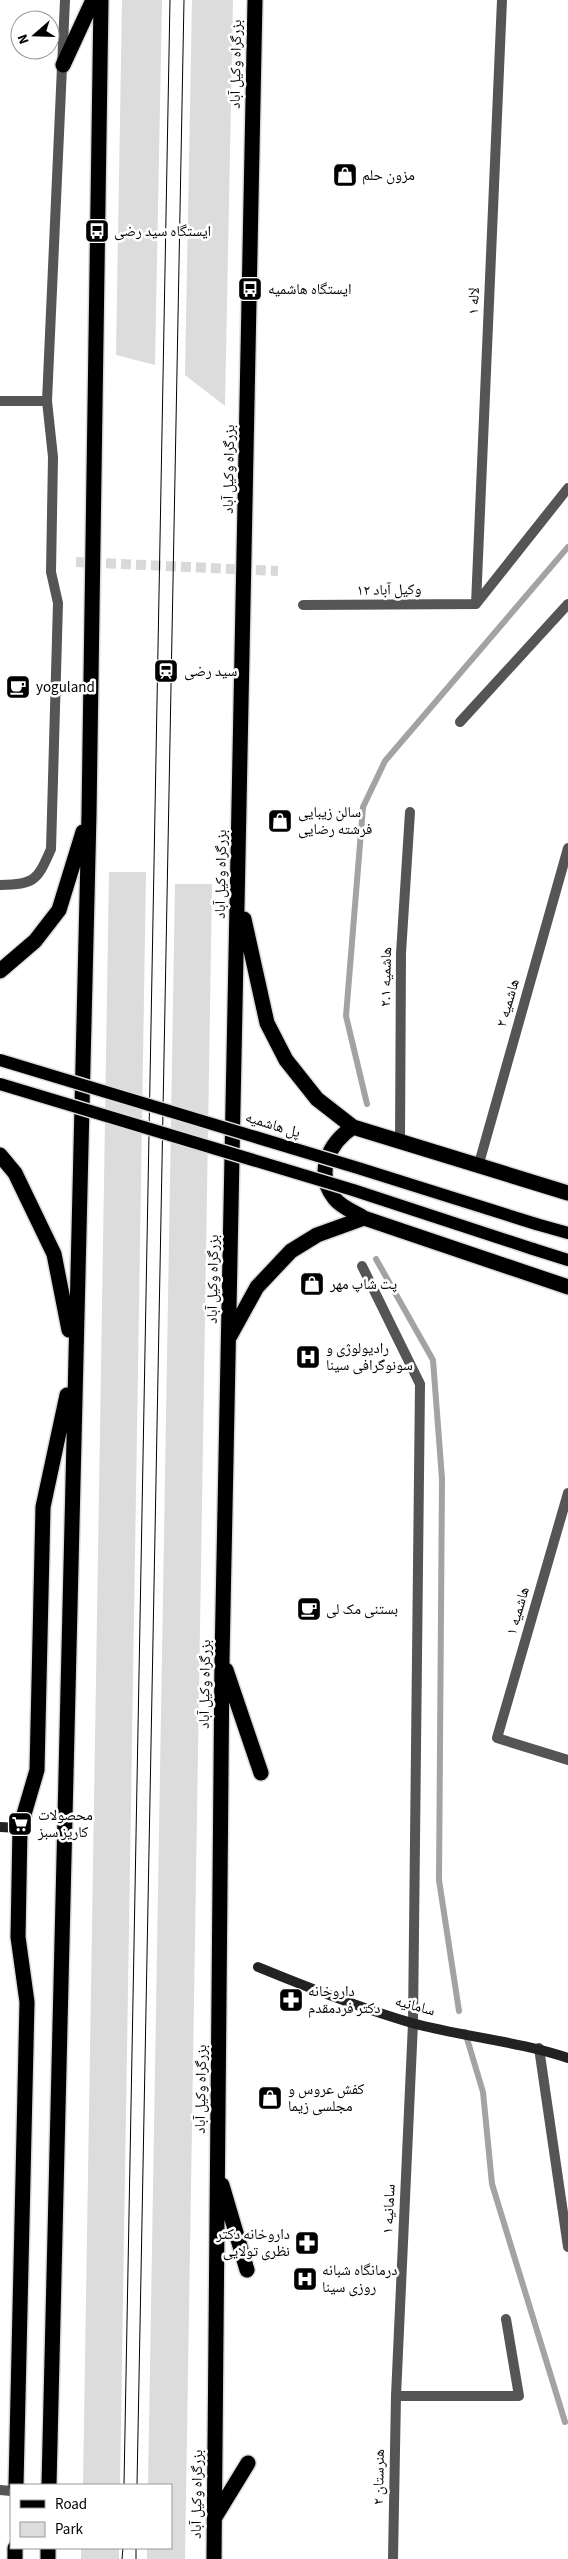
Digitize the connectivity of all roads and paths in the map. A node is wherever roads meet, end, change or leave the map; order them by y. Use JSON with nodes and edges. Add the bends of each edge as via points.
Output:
{"nodes":[{"id":1,"x":65,"y":0,"type":"edge"},
{"id":2,"x":93,"y":0,"type":"edge"},
{"id":3,"x":101,"y":0,"type":"edge"},
{"id":4,"x":255,"y":0,"type":"edge"},
{"id":5,"x":502,"y":0,"type":"edge"},
{"id":6,"x":63,"y":65,"type":"junction"},
{"id":7,"x":0,"y":401,"type":"edge"},
{"id":8,"x":47,"y":401,"type":"junction"},
{"id":9,"x":568,"y":488,"type":"edge"},
{"id":10,"x":476,"y":604,"type":"junction"},
{"id":11,"x":568,"y":604,"type":"edge"},
{"id":12,"x":303,"y":605,"type":"dead end"},
{"id":13,"x":460,"y":722,"type":"dead end"},
{"id":14,"x":410,"y":812,"type":"dead end"},
{"id":15,"x":89,"y":814,"type":"junction"},
{"id":16,"x":568,"y":848,"type":"edge"},
{"id":17,"x":563,"y":881,"type":"edge"},
{"id":18,"x":0,"y":885,"type":"edge"},
{"id":19,"x":238,"y":896,"type":"junction"},
{"id":20,"x":0,"y":971,"type":"edge"},
{"id":21,"x":0,"y":1060,"type":"edge"},
{"id":22,"x":0,"y":1084,"type":"edge"},
{"id":23,"x":353,"y":1127,"type":"junction"},
{"id":24,"x":400,"y":1142,"type":"junction"},
{"id":25,"x":0,"y":1155,"type":"edge"},
{"id":26,"x":478,"y":1167,"type":"junction"},
{"id":27,"x":568,"y":1193,"type":"edge"},
{"id":28,"x":364,"y":1218,"type":"junction"},
{"id":29,"x":568,"y":1233,"type":"edge"},
{"id":30,"x":568,"y":1260,"type":"edge"},
{"id":31,"x":362,"y":1266,"type":"dead end"},
{"id":32,"x":568,"y":1287,"type":"edge"},
{"id":33,"x":229,"y":1337,"type":"junction"},
{"id":34,"x":74,"y":1360,"type":"junction"},
{"id":35,"x":568,"y":1493,"type":"edge"},
{"id":36,"x":222,"y":1660,"type":"junction"},
{"id":37,"x":568,"y":1760,"type":"edge"},
{"id":38,"x":261,"y":1772,"type":"dead end"},
{"id":39,"x":0,"y":1827,"type":"edge"},
{"id":40,"x":20,"y":1828,"type":"junction"},
{"id":41,"x":258,"y":1968,"type":"dead end"},
{"id":42,"x":413,"y":2023,"type":"junction"},
{"id":43,"x":539,"y":2048,"type":"junction"},
{"id":44,"x":568,"y":2058,"type":"edge"},
{"id":45,"x":218,"y":2171,"type":"junction"},
{"id":46,"x":568,"y":2247,"type":"edge"},
{"id":47,"x":248,"y":2270,"type":"dead end"},
{"id":48,"x":506,"y":2319,"type":"dead end"},
{"id":49,"x":396,"y":2396,"type":"junction"},
{"id":50,"x":248,"y":2463,"type":"dead end"},
{"id":51,"x":16,"y":2484,"type":"edge"},
{"id":52,"x":50,"y":2484,"type":"edge"},
{"id":53,"x":214,"y":2519,"type":"junction"},
{"id":54,"x":214,"y":2559,"type":"edge"},
{"id":55,"x":393,"y":2559,"type":"edge"}],
"edges":[{"from":1,"to":6,"type":"street"},
{"from":2,"to":6,"type":"highway"},
{"from":3,"to":15,"type":"highway"},
{"from":4,"to":19,"type":"highway","name":"بزرگراه وکیل آباد"},
{"from":5,"to":10,"type":"street","name":"لاله ۱"},
{"from":6,"to":8,"type":"street"},
{"from":7,"to":8,"type":"street"},
{"from":8,"to":18,"type":"street","via":[[53,457],[51,572],[58,603],[51,849],[41,872],[24,885]]},
{"from":9,"to":10,"type":"street"},
{"from":10,"to":12,"type":"street","name":"۱۲ وکیل آباد"},
{"from":11,"to":13,"type":"street"},
{"from":14,"to":24,"type":"street","name":"هاشمیه ۲.۱","via":[[401,953]]},
{"from":15,"to":20,"type":"highway","via":[[59,910],[35,941]]},
{"from":15,"to":34,"type":"highway"},
{"from":16,"to":17,"type":"street","name":"هاشمیه ۲"},
{"from":17,"to":26,"type":"street","name":"هاشمیه ۲"},
{"from":19,"to":23,"type":"highway","via":[[267,1023],[274,1038],[286,1060],[317,1099]]},
{"from":19,"to":33,"type":"highway","name":"بزرگراه وکیل آباد"},
{"from":21,"to":29,"type":"main road","name":"پل هاشمیه","bridge":true},
{"from":22,"to":30,"type":"main road","bridge":true,"via":[[353,1190]]},
{"from":23,"to":24,"type":"highway"},
{"from":23,"to":28,"type":"highway","via":[[339,1137],[329,1151],[325,1168],[327,1185],[335,1200]]},
{"from":24,"to":26,"type":"highway"},
{"from":25,"to":34,"type":"highway","via":[[15,1174],[54,1254]]},
{"from":26,"to":27,"type":"highway"},
{"from":28,"to":32,"type":"highway"},
{"from":28,"to":33,"type":"highway","via":[[318,1235],[291,1251],[257,1287]]},
{"from":31,"to":42,"type":"street","name":"سامانیه ۱","via":[[420,1384]]},
{"from":33,"to":36,"type":"highway","name":"بزرگراه وکیل آباد"},
{"from":34,"to":40,"type":"highway","via":[[43,1508],[37,1770]]},
{"from":34,"to":52,"type":"highway"},
{"from":35,"to":37,"type":"street","name":"هاشمیه ۱","via":[[497,1738]]},
{"from":36,"to":38,"type":"highway"},
{"from":36,"to":45,"type":"highway","name":"بزرگراه وکیل آباد"},
{"from":39,"to":40,"type":"street"},
{"from":40,"to":51,"type":"highway","via":[[18,1937],[27,2002]]},
{"from":41,"to":42,"type":"street","name":"سامانیه"},
{"from":42,"to":43,"type":"street","name":"سامانیه"},
{"from":42,"to":49,"type":"street","name":"سامانیه ۱"},
{"from":43,"to":44,"type":"street","name":"سامانیه"},
{"from":43,"to":46,"type":"street"},
{"from":45,"to":47,"type":"highway"},
{"from":45,"to":53,"type":"highway","name":"بزرگراه وکیل آباد"},
{"from":48,"to":49,"type":"street","via":[[518,2396]]},
{"from":49,"to":55,"type":"street","name":"هنرستان ۲"},
{"from":50,"to":53,"type":"highway"},
{"from":53,"to":54,"type":"highway","name":"بزرگراه وکیل آباد"}]}
